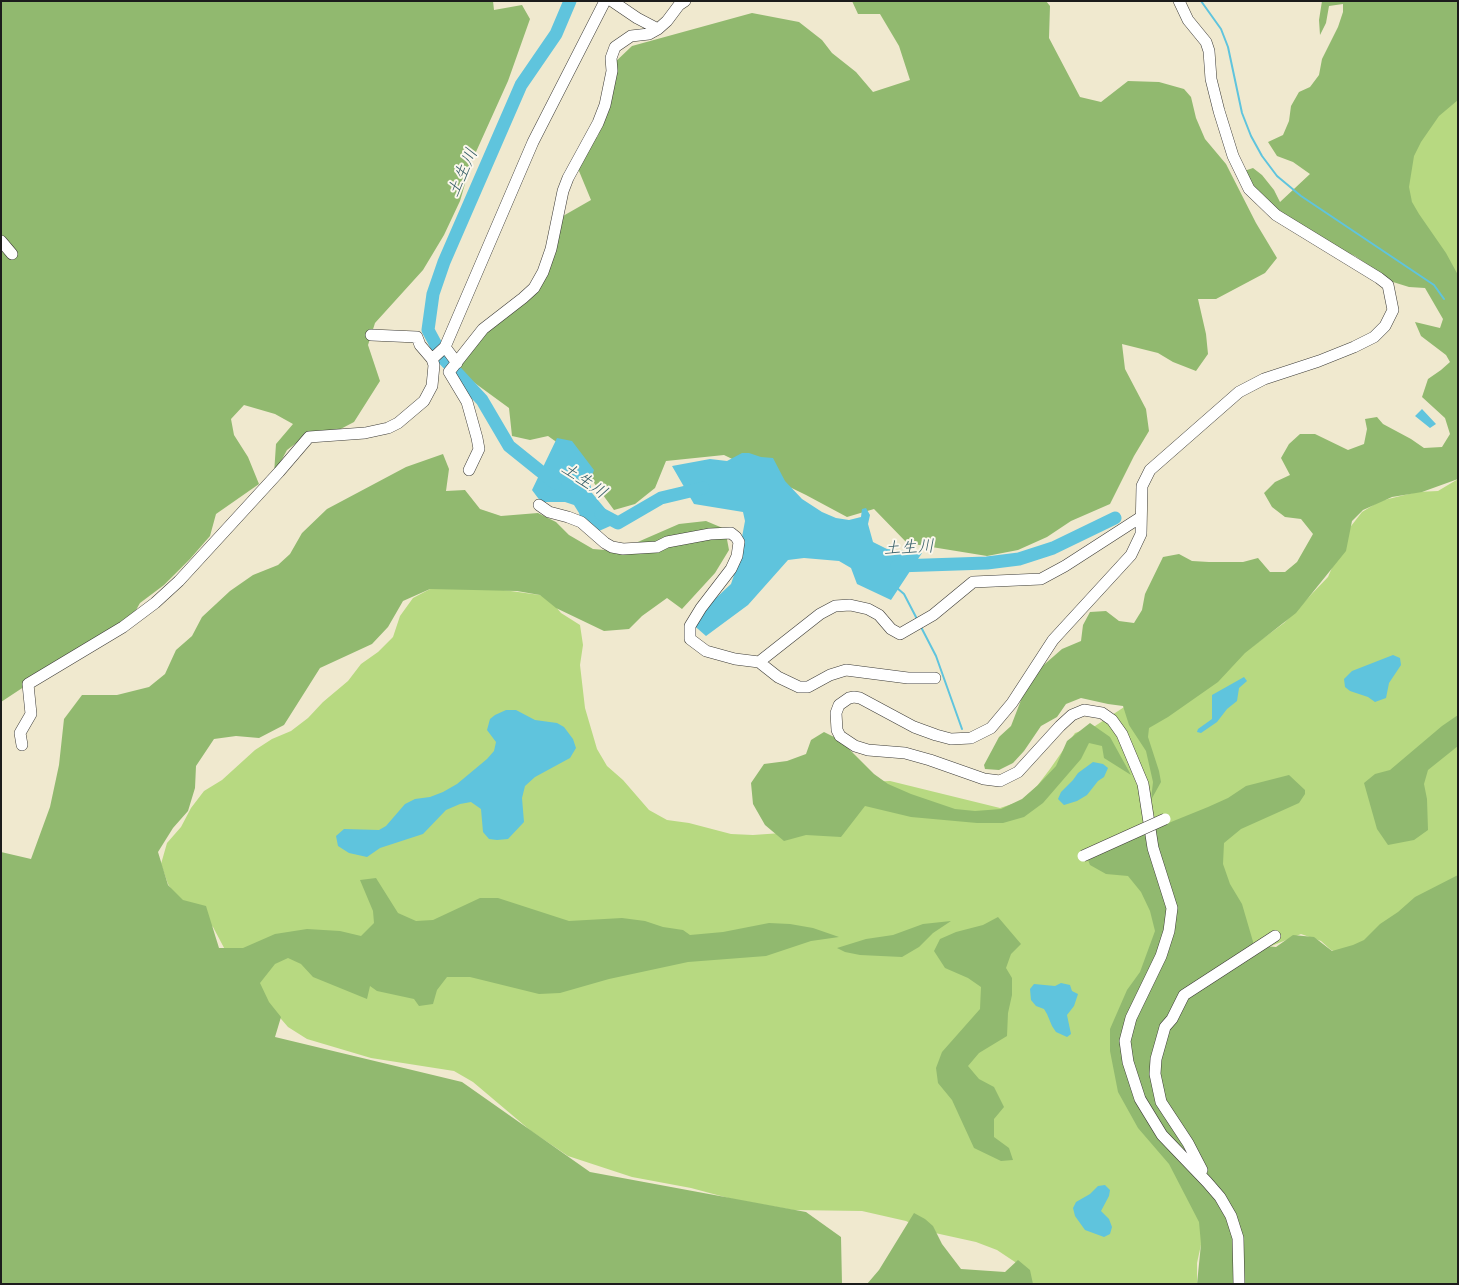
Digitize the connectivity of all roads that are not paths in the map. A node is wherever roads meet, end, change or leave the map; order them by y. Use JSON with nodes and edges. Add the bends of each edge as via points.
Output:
{"nodes":[{"id":1,"x":605,"y":1,"type":"edge"},
{"id":2,"x":612,"y":1,"type":"edge"},
{"id":3,"x":685,"y":1,"type":"edge"},
{"id":4,"x":1179,"y":1,"type":"edge"},
{"id":5,"x":658,"y":29,"type":"junction"},
{"id":6,"x":372,"y":335,"type":"dead end"},
{"id":7,"x":444,"y":349,"type":"junction"},
{"id":8,"x":432,"y":359,"type":"junction"},
{"id":9,"x":457,"y":364,"type":"junction"},
{"id":10,"x":469,"y":470,"type":"dead end"},
{"id":11,"x":539,"y":505,"type":"dead end"},
{"id":12,"x":1141,"y":517,"type":"junction"},
{"id":13,"x":759,"y":662,"type":"junction"},
{"id":14,"x":935,"y":678,"type":"dead end"},
{"id":15,"x":22,"y":745,"type":"dead end"},
{"id":16,"x":1165,"y":819,"type":"dead end"},
{"id":17,"x":1082,"y":856,"type":"dead end"},
{"id":18,"x":1275,"y":936,"type":"dead end"},
{"id":19,"x":1207,"y":1182,"type":"junction"},
{"id":20,"x":1239,"y":1284,"type":"edge"}],
"edges":[{"from":1,"to":7,"type":"street","via":[[533,142]]},
{"from":2,"to":5,"type":"street"},
{"from":3,"to":5,"type":"street","via":[[678,4],[667,21]]},
{"from":4,"to":12,"type":"street","via":[[1188,20],[1206,42],[1219,111],[1233,156],[1249,189],[1276,215],[1388,285],[1393,310],[1385,326],[1367,340],[1319,361],[1264,379],[1239,392],[1150,470],[1142,486]]},
{"from":5,"to":9,"type":"street","via":[[649,34],[631,36],[615,47],[611,58],[612,71],[605,105],[563,191],[551,249],[543,272],[534,288],[483,329]]},
{"from":6,"to":8,"type":"street","via":[[417,337],[420,345]]},
{"from":7,"to":8,"type":"street"},
{"from":7,"to":9,"type":"street"},
{"from":8,"to":15,"type":"street","via":[[432,386],[424,401],[411,413],[388,428],[365,433],[309,437],[179,581],[155,603],[117,631],[28,684],[31,714],[20,733]]},
{"from":9,"to":10,"type":"street","via":[[449,372],[467,402],[479,449]]},
{"from":11,"to":13,"type":"street","via":[[549,512],[582,522],[605,543],[623,549],[656,547],[667,542],[710,534],[732,533],[739,542],[737,556],[726,578],[692,620],[690,639],[706,651]]},
{"from":12,"to":13,"type":"street","via":[[1041,579],[973,582],[933,615],[900,634],[890,629],[879,615],[868,609],[850,605],[836,606],[820,614]]},
{"from":12,"to":19,"type":"street","via":[[1141,534],[1132,555],[1054,640],[1012,703],[991,728],[971,738],[952,739],[914,727],[854,697],[839,705],[836,713],[837,730],[840,736],[855,746],[868,750],[905,753],[984,779],[1000,781],[1018,772],[1072,715],[1084,710],[1102,713],[1112,720],[1122,734],[1143,784],[1153,848],[1172,908],[1169,931],[1161,956],[1130,1018],[1125,1041],[1128,1062],[1140,1099],[1162,1135]]},
{"from":13,"to":14,"type":"street","via":[[778,677],[799,687],[808,688],[830,675],[846,670],[908,678]]},
{"from":16,"to":17,"type":"street","bridge":true},
{"from":18,"to":19,"type":"street","via":[[1184,995],[1165,1027],[1156,1058],[1154,1074],[1161,1102],[1188,1143]]},
{"from":19,"to":20,"type":"street","via":[[1231,1216],[1238,1238]]}]}
